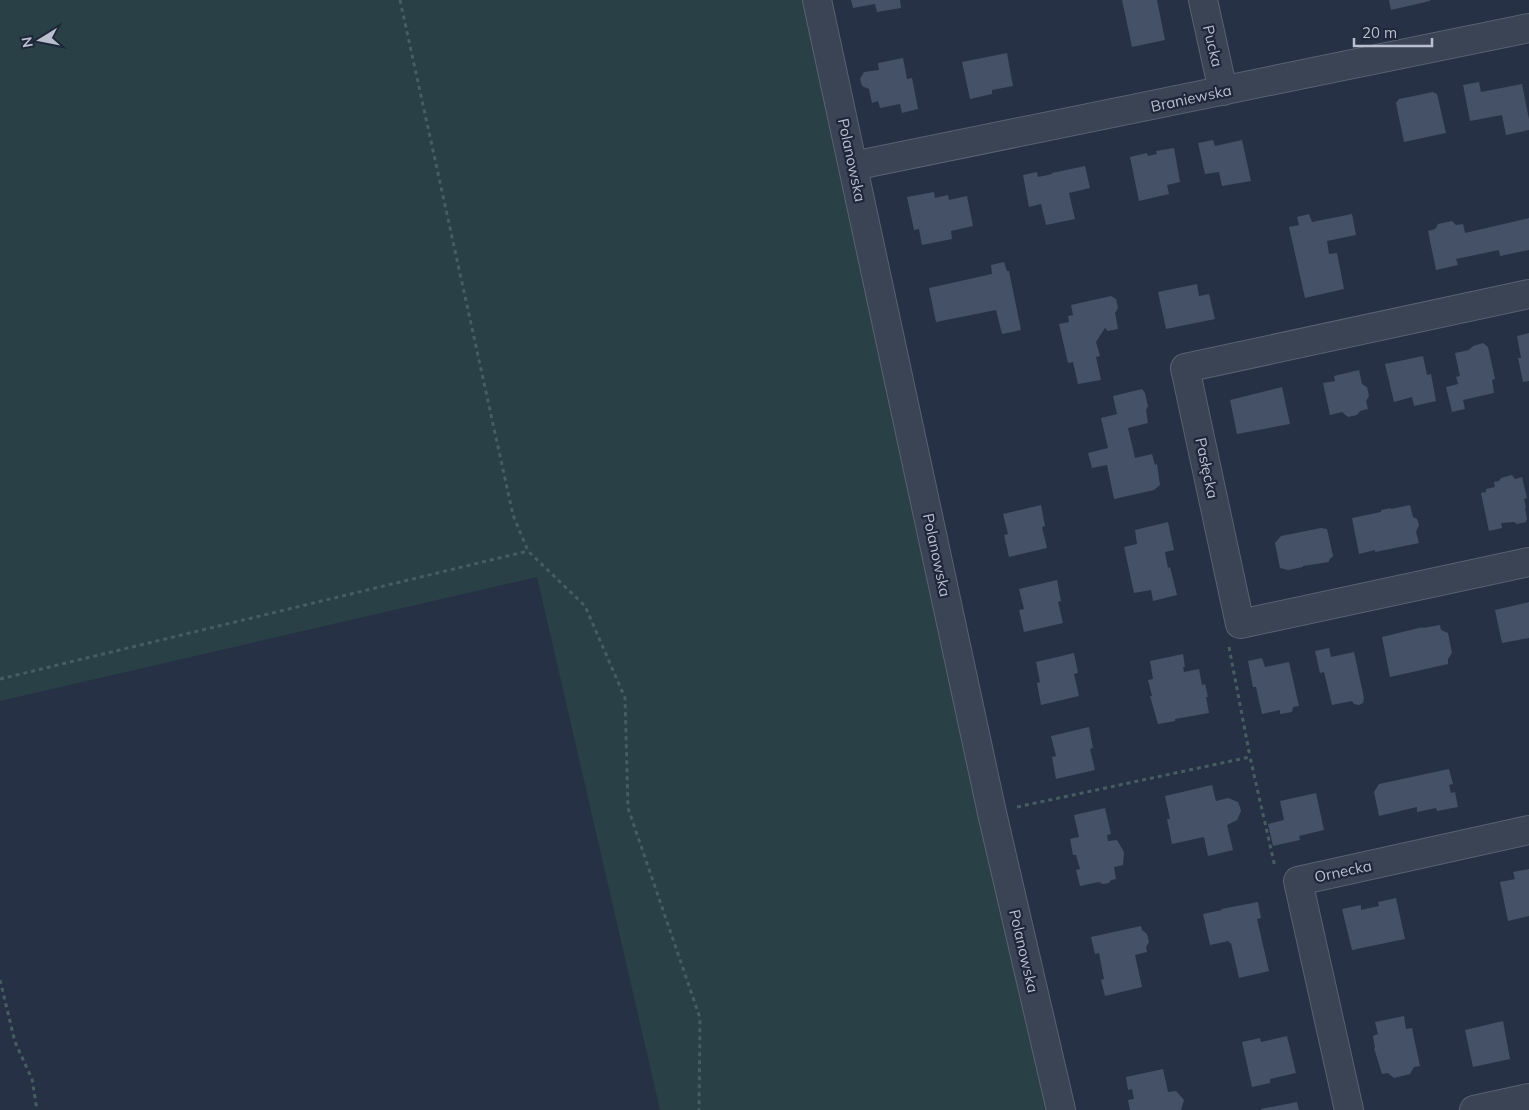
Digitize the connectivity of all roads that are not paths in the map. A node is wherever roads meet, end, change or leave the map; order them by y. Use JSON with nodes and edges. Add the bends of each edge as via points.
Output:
{"nodes":[{"id":1,"x":817,"y":0,"type":"edge"},
{"id":2,"x":1203,"y":0,"type":"edge"},
{"id":3,"x":1529,"y":28,"type":"edge"},
{"id":4,"x":1223,"y":91,"type":"junction"},
{"id":5,"x":853,"y":166,"type":"junction"},
{"id":6,"x":1529,"y":294,"type":"edge"},
{"id":7,"x":1529,"y":562,"type":"edge"},
{"id":8,"x":1529,"y":830,"type":"edge"},
{"id":9,"x":1529,"y":1098,"type":"edge"},
{"id":10,"x":1061,"y":1110,"type":"edge"},
{"id":11,"x":1349,"y":1110,"type":"edge"},
{"id":12,"x":1474,"y":1110,"type":"edge"}],
"edges":[{"from":1,"to":5,"type":"street","name":"Polanowska"},
{"from":2,"to":4,"type":"street","name":"Pucka"},
{"from":3,"to":4,"type":"street","name":"Braniewska"},
{"from":4,"to":5,"type":"street","name":"Braniewska"},
{"from":5,"to":10,"type":"street","name":"Polanowska","via":[[992,813]]},
{"from":6,"to":7,"type":"street","name":"Pasłęcka","via":[[1185,368],[1240,624]]},
{"from":8,"to":11,"type":"street","name":"Ornecka","via":[[1298,881]]},
{"from":9,"to":12,"type":"street"}]}
